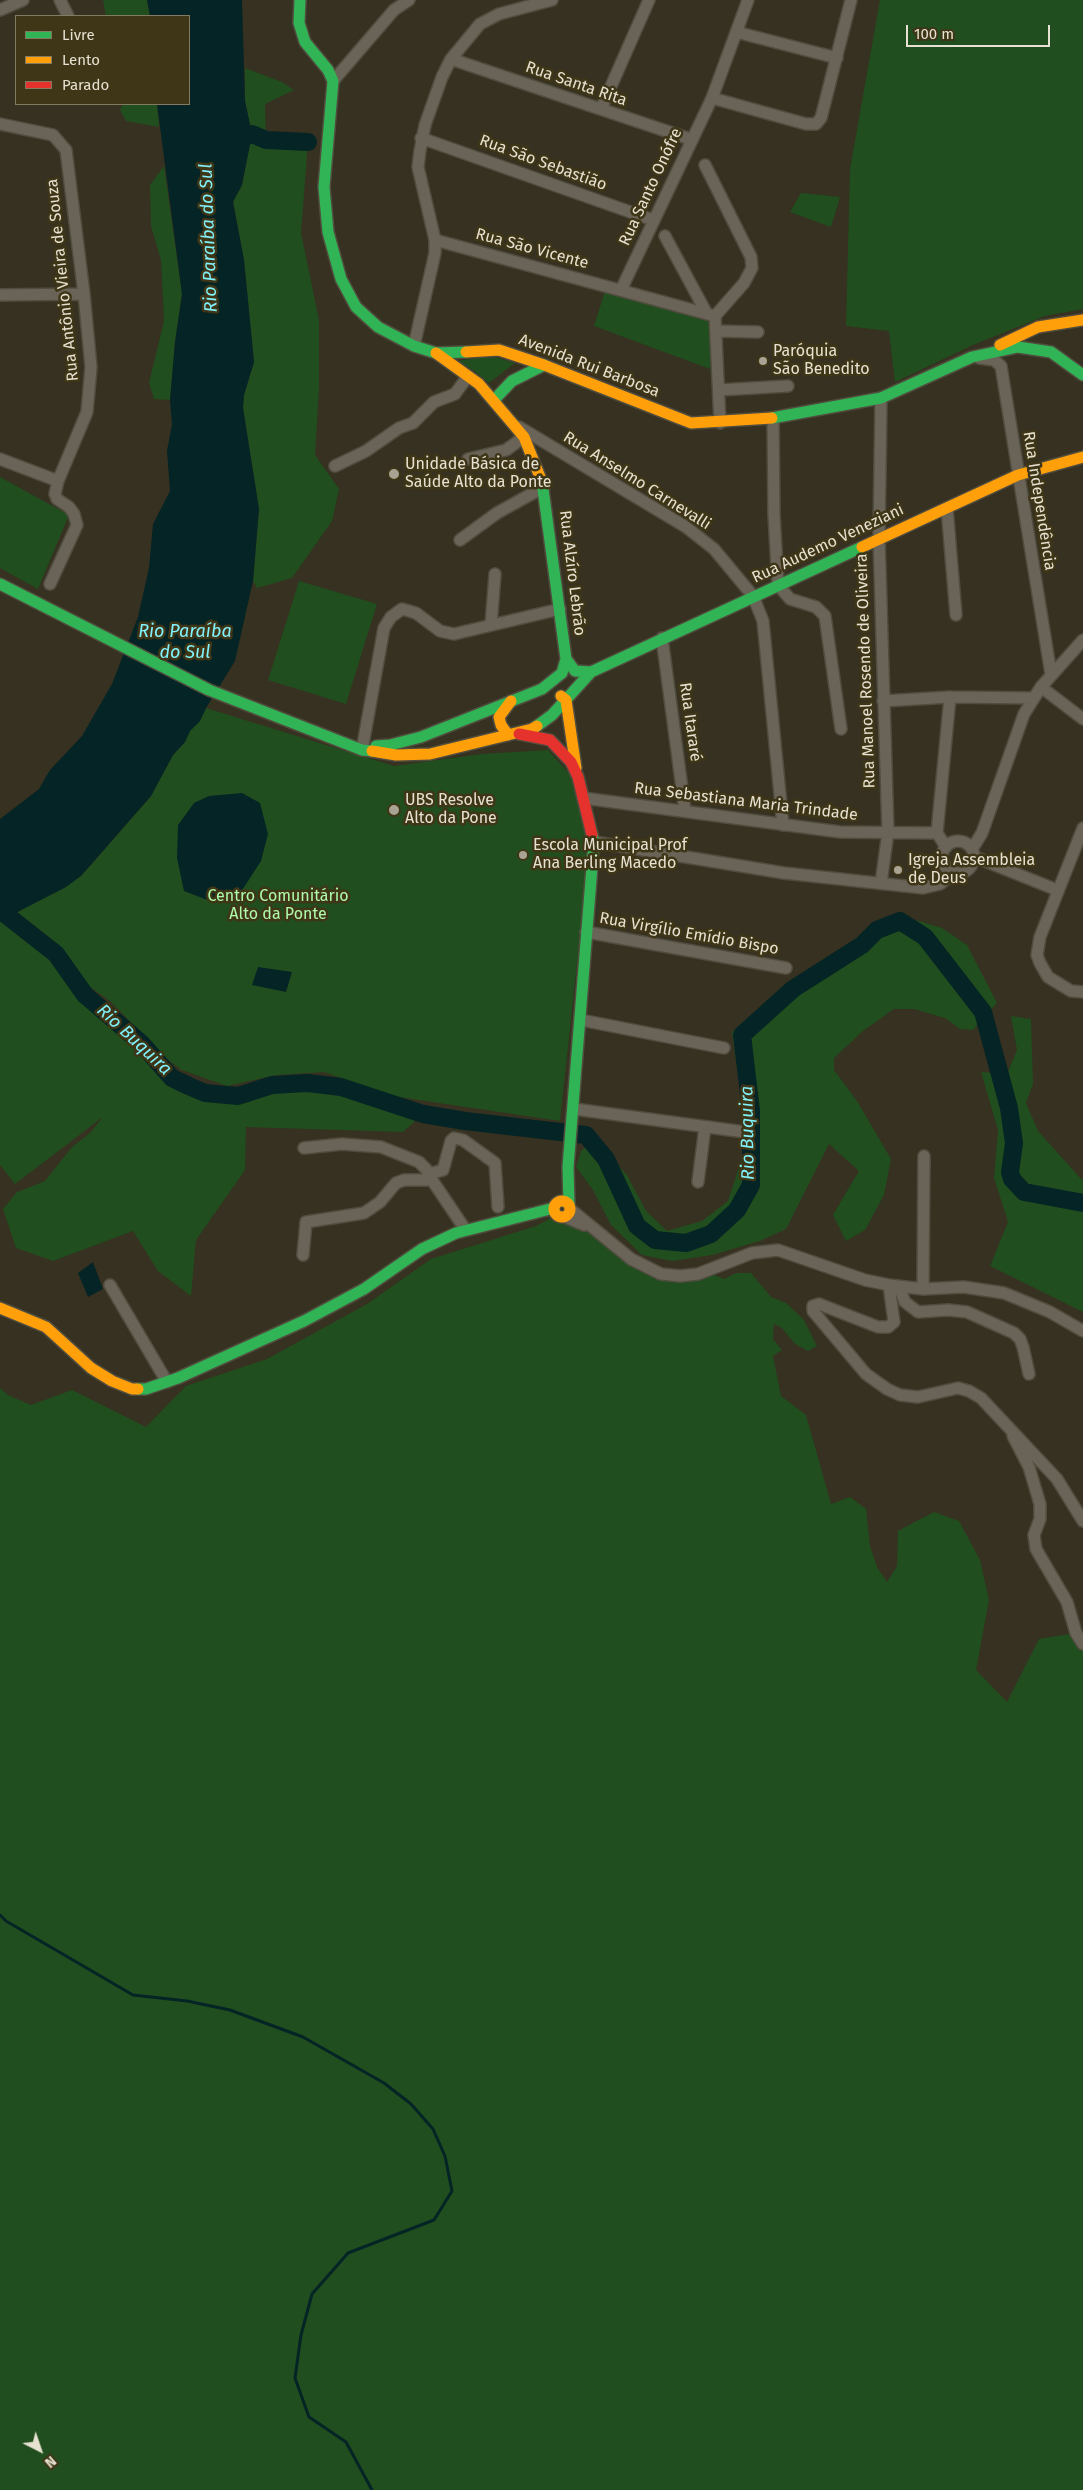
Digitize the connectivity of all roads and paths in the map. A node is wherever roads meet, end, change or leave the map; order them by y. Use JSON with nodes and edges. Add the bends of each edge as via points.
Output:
{"nodes":[{"id":1,"x":22,"y":0,"type":"edge"},
{"id":2,"x":60,"y":0,"type":"edge"},
{"id":3,"x":300,"y":0,"type":"edge"},
{"id":4,"x":409,"y":0,"type":"edge"},
{"id":5,"x":552,"y":0,"type":"edge"},
{"id":6,"x":649,"y":0,"type":"edge"},
{"id":7,"x":748,"y":0,"type":"edge"},
{"id":8,"x":851,"y":0,"type":"edge"},
{"id":9,"x":0,"y":10,"type":"edge"},
{"id":10,"x":68,"y":15,"type":"edge"},
{"id":11,"x":736,"y":32,"type":"junction"},
{"id":12,"x":837,"y":58,"type":"junction"},
{"id":13,"x":451,"y":59,"type":"junction"},
{"id":14,"x":333,"y":81,"type":"junction"},
{"id":15,"x":712,"y":98,"type":"junction"},
{"id":16,"x":601,"y":109,"type":"junction"},
{"id":17,"x":0,"y":124,"type":"edge"},
{"id":18,"x":421,"y":138,"type":"junction"},
{"id":19,"x":690,"y":139,"type":"junction"},
{"id":20,"x":705,"y":166,"type":"dead end"},
{"id":21,"x":653,"y":220,"type":"junction"},
{"id":22,"x":665,"y":236,"type":"dead end"},
{"id":23,"x":435,"y":240,"type":"junction"},
{"id":24,"x":621,"y":290,"type":"junction"},
{"id":25,"x":84,"y":294,"type":"junction"},
{"id":26,"x":0,"y":295,"type":"edge"},
{"id":27,"x":711,"y":315,"type":"junction"},
{"id":28,"x":1083,"y":320,"type":"edge"},
{"id":29,"x":1058,"y":324,"type":"junction"},
{"id":30,"x":716,"y":331,"type":"junction"},
{"id":31,"x":758,"y":332,"type":"dead end"},
{"id":32,"x":1051,"y":343,"type":"junction"},
{"id":33,"x":414,"y":346,"type":"junction"},
{"id":34,"x":988,"y":352,"type":"junction"},
{"id":35,"x":436,"y":354,"type":"junction"},
{"id":36,"x":972,"y":357,"type":"junction"},
{"id":37,"x":544,"y":364,"type":"junction"},
{"id":38,"x":1083,"y":375,"type":"edge"},
{"id":39,"x":468,"y":376,"type":"junction"},
{"id":40,"x":788,"y":386,"type":"dead end"},
{"id":41,"x":720,"y":390,"type":"junction"},
{"id":42,"x":880,"y":398,"type":"junction"},
{"id":43,"x":494,"y":400,"type":"junction"},
{"id":44,"x":773,"y":418,"type":"junction"},
{"id":45,"x":720,"y":423,"type":"junction"},
{"id":46,"x":517,"y":426,"type":"junction"},
{"id":47,"x":524,"y":437,"type":"junction"},
{"id":48,"x":1083,"y":457,"type":"edge"},
{"id":49,"x":0,"y":459,"type":"edge"},
{"id":50,"x":468,"y":459,"type":"dead end"},
{"id":51,"x":336,"y":466,"type":"dead end"},
{"id":52,"x":1018,"y":475,"type":"junction"},
{"id":53,"x":58,"y":481,"type":"junction"},
{"id":54,"x":544,"y":486,"type":"junction"},
{"id":55,"x":946,"y":508,"type":"junction"},
{"id":56,"x":879,"y":539,"type":"junction"},
{"id":57,"x":460,"y":540,"type":"dead end"},
{"id":58,"x":494,"y":574,"type":"dead end"},
{"id":59,"x":0,"y":584,"type":"edge"},
{"id":60,"x":50,"y":584,"type":"dead end"},
{"id":61,"x":778,"y":585,"type":"junction"},
{"id":62,"x":752,"y":596,"type":"junction"},
{"id":63,"x":560,"y":609,"type":"junction"},
{"id":64,"x":956,"y":615,"type":"dead end"},
{"id":65,"x":491,"y":625,"type":"junction"},
{"id":66,"x":662,"y":638,"type":"junction"},
{"id":67,"x":1083,"y":640,"type":"edge"},
{"id":68,"x":566,"y":659,"type":"junction"},
{"id":69,"x":591,"y":672,"type":"junction"},
{"id":70,"x":1051,"y":674,"type":"junction"},
{"id":71,"x":1041,"y":687,"type":"junction"},
{"id":72,"x":542,"y":689,"type":"junction"},
{"id":73,"x":950,"y":697,"type":"junction"},
{"id":74,"x":1034,"y":698,"type":"junction"},
{"id":75,"x":566,"y":700,"type":"junction"},
{"id":76,"x":511,"y":701,"type":"junction"},
{"id":77,"x":882,"y":701,"type":"junction"},
{"id":78,"x":1083,"y":719,"type":"edge"},
{"id":79,"x":841,"y":730,"type":"dead end"},
{"id":80,"x":512,"y":734,"type":"junction"},
{"id":81,"x":361,"y":748,"type":"junction"},
{"id":82,"x":578,"y":777,"type":"junction"},
{"id":83,"x":583,"y":798,"type":"junction"},
{"id":84,"x":685,"y":811,"type":"junction"},
{"id":85,"x":783,"y":825,"type":"junction"},
{"id":86,"x":1083,"y":828,"type":"edge"},
{"id":87,"x":888,"y":832,"type":"junction"},
{"id":88,"x":937,"y":834,"type":"junction"},
{"id":89,"x":594,"y":842,"type":"junction"},
{"id":90,"x":946,"y":847,"type":"junction"},
{"id":91,"x":973,"y":853,"type":"junction"},
{"id":92,"x":954,"y":873,"type":"junction"},
{"id":93,"x":881,"y":883,"type":"junction"},
{"id":94,"x":1057,"y":890,"type":"junction"},
{"id":95,"x":586,"y":932,"type":"junction"},
{"id":96,"x":786,"y":968,"type":"dead end"},
{"id":97,"x":1083,"y":992,"type":"edge"},
{"id":98,"x":581,"y":1020,"type":"junction"},
{"id":99,"x":724,"y":1048,"type":"dead end"},
{"id":100,"x":574,"y":1115,"type":"junction"},
{"id":101,"x":705,"y":1127,"type":"junction"},
{"id":102,"x":745,"y":1132,"type":"dead end"},
{"id":103,"x":304,"y":1148,"type":"dead end"},
{"id":104,"x":924,"y":1156,"type":"dead end"},
{"id":105,"x":430,"y":1177,"type":"junction"},
{"id":106,"x":698,"y":1182,"type":"dead end"},
{"id":107,"x":498,"y":1207,"type":"dead end"},
{"id":108,"x":562,"y":1209,"type":"junction"},
{"id":109,"x":464,"y":1229,"type":"junction"},
{"id":110,"x":303,"y":1255,"type":"dead end"},
{"id":111,"x":110,"y":1286,"type":"dead end"},
{"id":112,"x":894,"y":1286,"type":"junction"},
{"id":113,"x":923,"y":1289,"type":"junction"},
{"id":114,"x":0,"y":1308,"type":"edge"},
{"id":115,"x":1083,"y":1331,"type":"edge"},
{"id":116,"x":1028,"y":1374,"type":"dead end"},
{"id":117,"x":167,"y":1382,"type":"junction"},
{"id":118,"x":1009,"y":1425,"type":"junction"},
{"id":119,"x":1083,"y":1521,"type":"edge"},
{"id":120,"x":1083,"y":1644,"type":"edge"}],
"edges":[{"from":1,"to":9,"type":"street"},
{"from":2,"to":10,"type":"street"},
{"from":3,"to":14,"type":"main road","via":[[299,23],[305,42]]},
{"from":4,"to":14,"type":"street","via":[[394,10]]},
{"from":5,"to":13,"type":"street","via":[[499,14],[480,24]]},
{"from":6,"to":16,"type":"street"},
{"from":7,"to":11,"type":"street","name":"Rua Santo Onófre"},
{"from":8,"to":12,"type":"street"},
{"from":11,"to":12,"type":"street"},
{"from":11,"to":15,"type":"street","name":"Rua Santo Onófre"},
{"from":12,"to":15,"type":"street","via":[[821,118],[816,124]]},
{"from":13,"to":16,"type":"street","name":"Rua Santa Rita"},
{"from":13,"to":18,"type":"street"},
{"from":14,"to":33,"type":"main road","name":"Avenida Rui Barbosa","via":[[324,187],[328,232],[342,279],[356,307],[378,327]]},
{"from":15,"to":19,"type":"street","name":"Rua Santo Onófre"},
{"from":16,"to":19,"type":"street","name":"Rua Santa Rita"},
{"from":17,"to":25,"type":"street","name":"Rua Antônio Vieira de Souza","via":[[54,135],[66,150]]},
{"from":18,"to":21,"type":"street","name":"Rua São Sebastião"},
{"from":18,"to":23,"type":"street","via":[[418,168]]},
{"from":19,"to":21,"type":"street","name":"Rua Santo Onófre"},
{"from":20,"to":27,"type":"street","via":[[751,257],[752,268],[744,283]]},
{"from":21,"to":24,"type":"street","name":"Rua Santo Onófre"},
{"from":22,"to":27,"type":"street"},
{"from":23,"to":24,"type":"street","name":"Rua São Vicente"},
{"from":23,"to":33,"type":"street","via":[[435,253]]},
{"from":24,"to":27,"type":"street","name":"Rua São Vicente"},
{"from":25,"to":26,"type":"street"},
{"from":25,"to":53,"type":"street","name":"Rua Antônio Vieira de Souza","via":[[92,367],[89,397],[82,428]]},
{"from":27,"to":30,"type":"street"},
{"from":28,"to":29,"type":"main road"},
{"from":29,"to":32,"type":"main road"},
{"from":29,"to":34,"type":"main road","via":[[1038,327]]},
{"from":30,"to":31,"type":"street"},
{"from":30,"to":41,"type":"street"},
{"from":32,"to":34,"type":"main road","name":"Avenida Rui Barbosa"},
{"from":32,"to":38,"type":"main road","name":"Avenida Rui Barbosa"},
{"from":33,"to":35,"type":"main road","name":"Avenida Rui Barbosa"},
{"from":34,"to":36,"type":"main road","name":"Avenida Rui Barbosa"},
{"from":35,"to":37,"type":"main road","name":"Avenida Rui Barbosa","via":[[499,350]]},
{"from":35,"to":39,"type":"main road","name":"Rua Alzíro Lebrão"},
{"from":36,"to":42,"type":"main road","name":"Avenida Rui Barbosa"},
{"from":36,"to":52,"type":"street","name":"Rua Independência","via":[[994,360],[1001,366]]},
{"from":37,"to":43,"type":"main road","via":[[512,381]]},
{"from":37,"to":45,"type":"main road","name":"Avenida Rui Barbosa","via":[[691,423]]},
{"from":39,"to":43,"type":"main road","name":"Rua Alzíro Lebrão"},
{"from":39,"to":51,"type":"street","via":[[455,394],[434,402],[413,423]]},
{"from":40,"to":41,"type":"street"},
{"from":41,"to":45,"type":"street"},
{"from":42,"to":44,"type":"main road","name":"Avenida Rui Barbosa"},
{"from":42,"to":56,"type":"street","name":"Rua Manoel Rosendo de Oliveira"},
{"from":43,"to":46,"type":"main road","name":"Rua Alzíro Lebrão"},
{"from":44,"to":45,"type":"main road","name":"Avenida Rui Barbosa"},
{"from":44,"to":61,"type":"street"},
{"from":46,"to":47,"type":"main road","name":"Rua Alzíro Lebrão"},
{"from":46,"to":62,"type":"street","name":"Rua Anselmo Carnevalli","via":[[686,527],[714,549]]},
{"from":47,"to":50,"type":"street","via":[[506,450]]},
{"from":47,"to":54,"type":"main road","name":"Rua Alzíro Lebrão"},
{"from":48,"to":52,"type":"main road","name":"Rua Audemo Veneziani"},
{"from":49,"to":53,"type":"street"},
{"from":52,"to":55,"type":"main road","name":"Rua Audemo Veneziani"},
{"from":52,"to":70,"type":"street","name":"Rua Independência"},
{"from":53,"to":60,"type":"street","via":[[57,499],[69,507],[77,524]]},
{"from":54,"to":57,"type":"street","via":[[497,513]]},
{"from":54,"to":63,"type":"main road","name":"Rua Alzíro Lebrão"},
{"from":55,"to":56,"type":"main road","name":"Rua Audemo Veneziani"},
{"from":55,"to":64,"type":"street"},
{"from":56,"to":61,"type":"main road","name":"Rua Audemo Veneziani"},
{"from":56,"to":77,"type":"street","name":"Rua Manoel Rosendo de Oliveira"},
{"from":58,"to":65,"type":"street"},
{"from":59,"to":81,"type":"main road","name":"Rua Audemo Veneziani","via":[[209,690]]},
{"from":61,"to":62,"type":"main road","name":"Rua Audemo Veneziani"},
{"from":61,"to":79,"type":"street","via":[[790,599],[816,607],[825,616]]},
{"from":62,"to":66,"type":"main road","name":"Rua Audemo Veneziani"},
{"from":62,"to":85,"type":"street","name":"Rua Anselmo Carnevalli","via":[[763,621]]},
{"from":63,"to":65,"type":"street"},
{"from":63,"to":68,"type":"main road","name":"Rua Alzíro Lebrão"},
{"from":65,"to":81,"type":"street","via":[[454,634],[440,630],[408,609],[402,609],[391,617],[384,628]]},
{"from":66,"to":69,"type":"main road","name":"Rua Audemo Veneziani"},
{"from":66,"to":84,"type":"street","name":"Rua Itararé"},
{"from":67,"to":70,"type":"street"},
{"from":68,"to":69,"type":"main road","via":[[575,670]]},
{"from":68,"to":72,"type":"main road","name":"Rua Audemo Veneziani","via":[[562,673]]},
{"from":69,"to":75,"type":"main road","name":"Rua Audemo Veneziani"},
{"from":70,"to":71,"type":"street"},
{"from":71,"to":74,"type":"street"},
{"from":71,"to":78,"type":"street"},
{"from":72,"to":75,"type":"main road","via":[[557,693]]},
{"from":72,"to":76,"type":"main road","name":"Rua Audemo Veneziani"},
{"from":73,"to":74,"type":"street"},
{"from":73,"to":77,"type":"street"},
{"from":73,"to":88,"type":"street"},
{"from":74,"to":91,"type":"street","via":[[1024,714]]},
{"from":75,"to":80,"type":"main road","name":"Rua Audemo Veneziani","via":[[542,723]]},
{"from":75,"to":82,"type":"main road"},
{"from":76,"to":80,"type":"main road","via":[[499,717],[501,725]]},
{"from":76,"to":81,"type":"main road","name":"Rua Audemo Veneziani","via":[[421,737]]},
{"from":77,"to":87,"type":"street","name":"Rua Manoel Rosendo de Oliveira"},
{"from":80,"to":81,"type":"main road","name":"Rua Audemo Veneziani","via":[[430,754],[396,755]]},
{"from":80,"to":82,"type":"main road","via":[[550,740],[561,749]]},
{"from":82,"to":83,"type":"main road"},
{"from":83,"to":84,"type":"street","name":"Rua Sebastiana Maria Trindade"},
{"from":83,"to":89,"type":"main road"},
{"from":84,"to":85,"type":"street","name":"Rua Sebastiana Maria Trindade"},
{"from":85,"to":87,"type":"street","name":"Rua Sebastiana Maria Trindade","via":[[840,832]]},
{"from":86,"to":94,"type":"street"},
{"from":87,"to":88,"type":"street","name":"Rua Sebastiana Maria Trindade"},
{"from":87,"to":93,"type":"street","name":"Rua Manoel Rosendo de Oliveira"},
{"from":88,"to":90,"type":"street"},
{"from":89,"to":93,"type":"street","via":[[784,873]]},
{"from":89,"to":95,"type":"main road"},
{"from":90,"to":91,"type":"street","via":[[960,841]]},
{"from":90,"to":92,"type":"street","via":[[943,862]]},
{"from":91,"to":92,"type":"street","via":[[968,870]]},
{"from":91,"to":94,"type":"street"},
{"from":92,"to":93,"type":"street","via":[[940,884],[923,888]]},
{"from":94,"to":97,"type":"street","via":[[1040,937],[1040,963],[1048,977],[1071,991]]},
{"from":95,"to":96,"type":"street","name":"Rua Virgílio Emídio Bispo"},
{"from":95,"to":98,"type":"main road"},
{"from":98,"to":99,"type":"street"},
{"from":98,"to":100,"type":"main road"},
{"from":100,"to":101,"type":"street"},
{"from":100,"to":108,"type":"main road","via":[[568,1182]]},
{"from":101,"to":102,"type":"street"},
{"from":101,"to":106,"type":"street"},
{"from":103,"to":105,"type":"street","via":[[342,1144],[381,1147],[419,1162]]},
{"from":104,"to":113,"type":"street"},
{"from":105,"to":107,"type":"street","via":[[444,1170],[451,1141],[454,1138],[462,1140],[495,1163]]},
{"from":105,"to":109,"type":"street"},
{"from":105,"to":110,"type":"street","via":[[400,1181],[380,1202],[364,1212],[307,1221]]},
{"from":108,"to":109,"type":"main road"},
{"from":108,"to":112,"type":"street","via":[[596,1229],[639,1265],[661,1274],[698,1274],[752,1253],[778,1250],[866,1280]]},
{"from":109,"to":117,"type":"main road","via":[[422,1249],[364,1289],[304,1321]]},
{"from":111,"to":117,"type":"street"},
{"from":112,"to":113,"type":"street"},
{"from":112,"to":116,"type":"street","via":[[905,1302],[918,1312],[967,1312],[1014,1333],[1020,1338]]},
{"from":112,"to":118,"type":"street","via":[[894,1322],[888,1327],[878,1327],[818,1304],[813,1306],[813,1311],[866,1374],[887,1390],[918,1397],[964,1389],[981,1398]]},
{"from":113,"to":115,"type":"street","via":[[964,1287],[1004,1293],[1050,1312]]},
{"from":114,"to":117,"type":"main road","via":[[46,1327],[91,1368],[125,1388],[146,1389]]},
{"from":118,"to":119,"type":"street","via":[[1057,1479]]},
{"from":118,"to":120,"type":"street","via":[[1033,1479],[1040,1504],[1040,1519],[1034,1535],[1036,1549],[1067,1602],[1076,1633]]}]}
